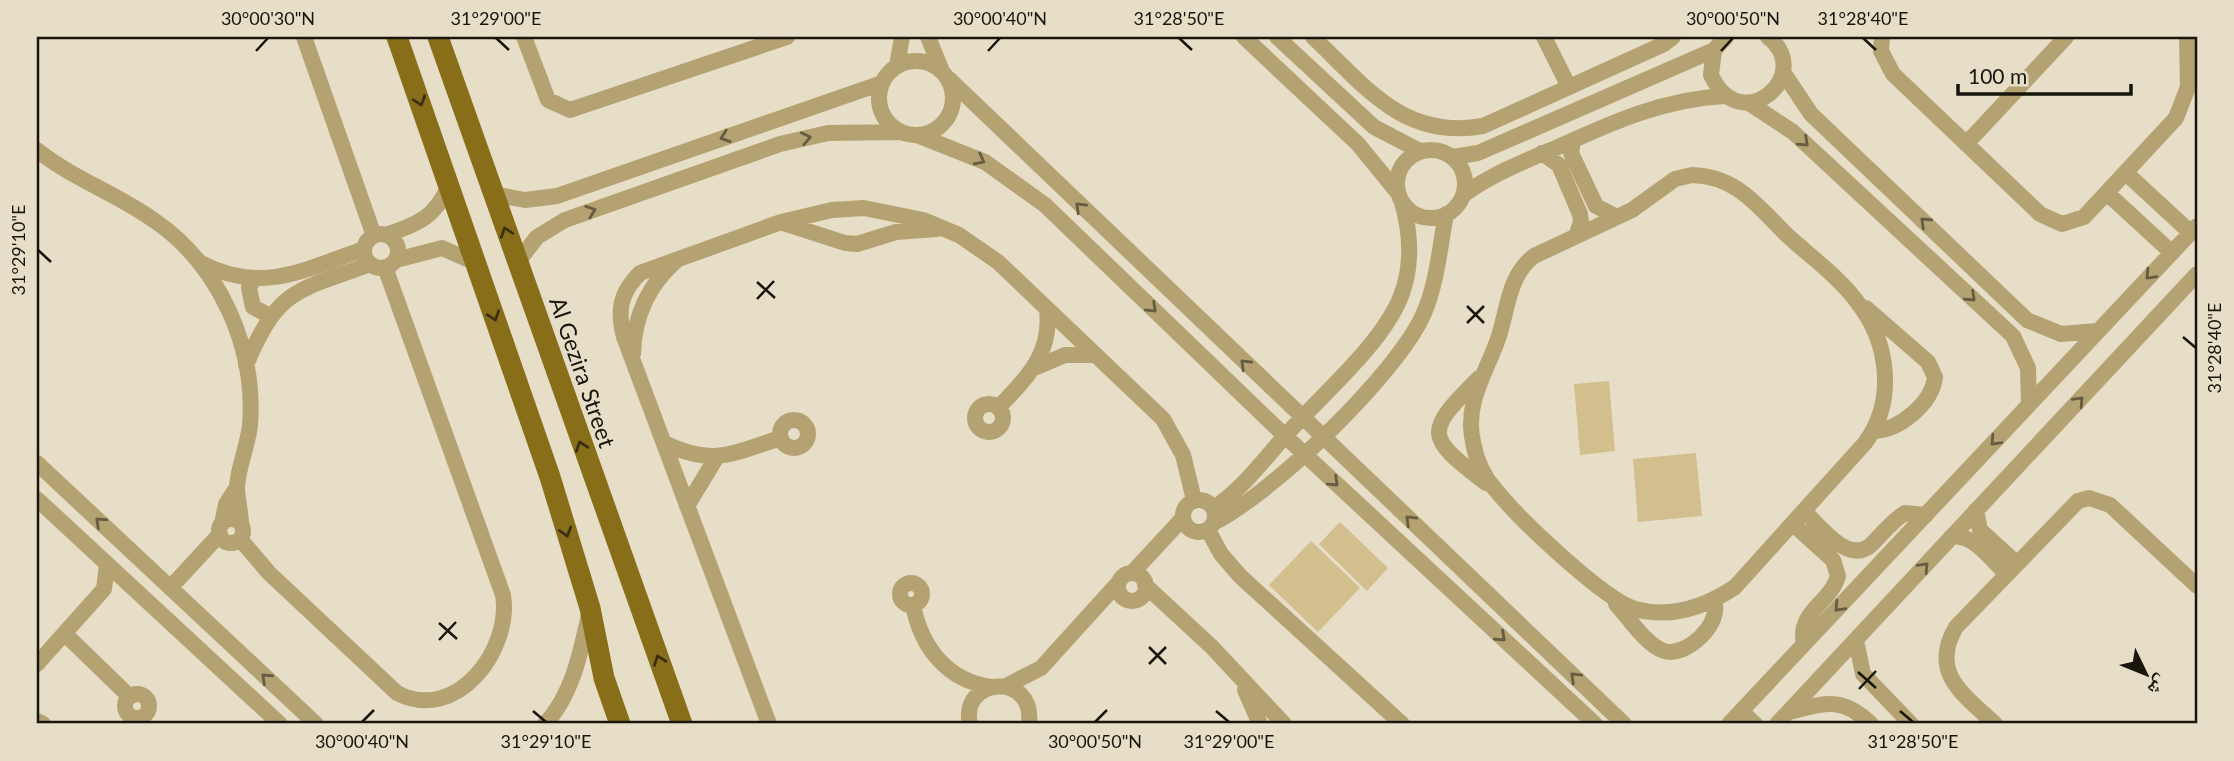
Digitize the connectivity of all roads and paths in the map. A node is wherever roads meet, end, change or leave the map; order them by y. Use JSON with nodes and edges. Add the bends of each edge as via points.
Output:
{"nodes":[{"id":1,"x":304,"y":37,"type":"edge"},
{"id":2,"x":397,"y":37,"type":"edge"},
{"id":3,"x":438,"y":37,"type":"edge"},
{"id":4,"x":524,"y":37,"type":"edge"},
{"id":5,"x":787,"y":37,"type":"edge"},
{"id":6,"x":902,"y":37,"type":"edge"},
{"id":7,"x":928,"y":37,"type":"edge"},
{"id":8,"x":1244,"y":37,"type":"edge"},
{"id":9,"x":1278,"y":37,"type":"edge"},
{"id":10,"x":1313,"y":37,"type":"edge"},
{"id":11,"x":1544,"y":37,"type":"edge"},
{"id":12,"x":1673,"y":37,"type":"edge"},
{"id":13,"x":1726,"y":37,"type":"edge"},
{"id":14,"x":1768,"y":37,"type":"edge"},
{"id":15,"x":1882,"y":37,"type":"edge"},
{"id":16,"x":2066,"y":37,"type":"edge"},
{"id":17,"x":2187,"y":37,"type":"edge"},
{"id":18,"x":1781,"y":44,"type":"edge"},
{"id":19,"x":1714,"y":50,"type":"junction"},
{"id":20,"x":2192,"y":61,"type":"edge"},
{"id":21,"x":897,"y":66,"type":"junction"},
{"id":22,"x":1783,"y":72,"type":"junction"},
{"id":23,"x":946,"y":75,"type":"junction"},
{"id":24,"x":882,"y":83,"type":"junction"},
{"id":25,"x":1576,"y":84,"type":"junction"},
{"id":26,"x":1725,"y":96,"type":"junction"},
{"id":27,"x":1593,"y":103,"type":"junction"},
{"id":28,"x":1749,"y":103,"type":"junction"},
{"id":29,"x":909,"y":133,"type":"junction"},
{"id":30,"x":1573,"y":140,"type":"junction"},
{"id":31,"x":1966,"y":144,"type":"junction"},
{"id":32,"x":37,"y":150,"type":"edge"},
{"id":33,"x":1420,"y":151,"type":"junction"},
{"id":34,"x":1542,"y":153,"type":"junction"},
{"id":35,"x":1453,"y":157,"type":"junction"},
{"id":36,"x":2126,"y":173,"type":"junction"},
{"id":37,"x":449,"y":185,"type":"junction"},
{"id":38,"x":2107,"y":193,"type":"junction"},
{"id":39,"x":493,"y":194,"type":"junction"},
{"id":40,"x":1463,"y":195,"type":"junction"},
{"id":41,"x":1400,"y":197,"type":"junction"},
{"id":42,"x":832,"y":209,"type":"junction"},
{"id":43,"x":880,"y":210,"type":"junction"},
{"id":44,"x":1446,"y":214,"type":"junction"},
{"id":45,"x":1617,"y":217,"type":"junction"},
{"id":46,"x":781,"y":222,"type":"junction"},
{"id":47,"x":944,"y":228,"type":"junction"},
{"id":48,"x":2194,"y":229,"type":"edge"},
{"id":49,"x":381,"y":233,"type":"junction"},
{"id":50,"x":825,"y":235,"type":"junction"},
{"id":51,"x":884,"y":236,"type":"junction"},
{"id":52,"x":1576,"y":236,"type":"junction"},
{"id":53,"x":2172,"y":253,"type":"junction"},
{"id":54,"x":379,"y":261,"type":"junction"},
{"id":55,"x":201,"y":263,"type":"junction"},
{"id":56,"x":476,"y":263,"type":"junction"},
{"id":57,"x":517,"y":263,"type":"junction"},
{"id":58,"x":2197,"y":274,"type":"edge"},
{"id":59,"x":253,"y":280,"type":"junction"},
{"id":60,"x":222,"y":296,"type":"junction"},
{"id":61,"x":1857,"y":301,"type":"junction"},
{"id":62,"x":1047,"y":309,"type":"junction"},
{"id":63,"x":270,"y":316,"type":"junction"},
{"id":64,"x":236,"y":327,"type":"junction"},
{"id":65,"x":2098,"y":331,"type":"junction"},
{"id":66,"x":1048,"y":339,"type":"junction"},
{"id":67,"x":1065,"y":355,"type":"junction"},
{"id":68,"x":1097,"y":355,"type":"junction"},
{"id":69,"x":246,"y":365,"type":"junction"},
{"id":70,"x":1037,"y":367,"type":"junction"},
{"id":71,"x":1483,"y":374,"type":"junction"},
{"id":72,"x":2029,"y":405,"type":"junction"},
{"id":73,"x":999,"y":407,"type":"dead end"},
{"id":74,"x":1302,"y":418,"type":"junction"},
{"id":75,"x":1874,"y":431,"type":"junction"},
{"id":76,"x":1285,"y":436,"type":"junction"},
{"id":77,"x":1322,"y":437,"type":"junction"},
{"id":78,"x":780,"y":438,"type":"dead end"},
{"id":79,"x":664,"y":443,"type":"junction"},
{"id":80,"x":1306,"y":456,"type":"junction"},
{"id":81,"x":716,"y":458,"type":"junction"},
{"id":82,"x":37,"y":463,"type":"edge"},
{"id":83,"x":237,"y":487,"type":"junction"},
{"id":84,"x":1494,"y":489,"type":"junction"},
{"id":85,"x":37,"y":500,"type":"edge"},
{"id":86,"x":1194,"y":500,"type":"junction"},
{"id":87,"x":687,"y":506,"type":"junction"},
{"id":88,"x":1976,"y":510,"type":"junction"},
{"id":89,"x":1926,"y":514,"type":"junction"},
{"id":90,"x":1183,"y":518,"type":"junction"},
{"id":91,"x":1799,"y":518,"type":"junction"},
{"id":92,"x":1212,"y":520,"type":"junction"},
{"id":93,"x":221,"y":529,"type":"junction"},
{"id":94,"x":240,"y":532,"type":"junction"},
{"id":95,"x":1951,"y":537,"type":"junction"},
{"id":96,"x":107,"y":565,"type":"junction"},
{"id":97,"x":2011,"y":568,"type":"junction"},
{"id":98,"x":1126,"y":577,"type":"junction"},
{"id":99,"x":1145,"y":585,"type":"junction"},
{"id":100,"x":2197,"y":586,"type":"edge"},
{"id":101,"x":170,"y":588,"type":"junction"},
{"id":102,"x":135,"y":591,"type":"junction"},
{"id":103,"x":99,"y":596,"type":"junction"},
{"id":104,"x":1611,"y":599,"type":"junction"},
{"id":105,"x":1132,"y":600,"type":"junction"},
{"id":106,"x":1714,"y":601,"type":"junction"},
{"id":107,"x":913,"y":604,"type":"dead end"},
{"id":108,"x":590,"y":608,"type":"junction"},
{"id":109,"x":1094,"y":610,"type":"junction"},
{"id":110,"x":1173,"y":611,"type":"junction"},
{"id":111,"x":65,"y":634,"type":"junction"},
{"id":112,"x":1856,"y":640,"type":"junction"},
{"id":113,"x":1804,"y":644,"type":"junction"},
{"id":114,"x":37,"y":664,"type":"edge"},
{"id":115,"x":1041,"y":668,"type":"junction"},
{"id":116,"x":952,"y":673,"type":"junction"},
{"id":117,"x":1240,"y":678,"type":"junction"},
{"id":118,"x":999,"y":686,"type":"junction"},
{"id":119,"x":1028,"y":705,"type":"junction"},
{"id":120,"x":1741,"y":711,"type":"junction"},
{"id":121,"x":1789,"y":712,"type":"junction"},
{"id":122,"x":970,"y":716,"type":"edge"},
{"id":123,"x":153,"y":719,"type":"edge"},
{"id":124,"x":37,"y":721,"type":"edge"},
{"id":125,"x":1276,"y":722,"type":"edge"},
{"id":126,"x":43,"y":724,"type":"edge"},
{"id":127,"x":280,"y":724,"type":"edge"},
{"id":128,"x":316,"y":724,"type":"edge"},
{"id":129,"x":545,"y":724,"type":"edge"},
{"id":130,"x":620,"y":724,"type":"edge"},
{"id":131,"x":682,"y":724,"type":"edge"},
{"id":132,"x":769,"y":724,"type":"edge"},
{"id":133,"x":1029,"y":724,"type":"edge"},
{"id":134,"x":1260,"y":724,"type":"edge"},
{"id":135,"x":1402,"y":724,"type":"edge"},
{"id":136,"x":1595,"y":724,"type":"edge"},
{"id":137,"x":1624,"y":724,"type":"edge"},
{"id":138,"x":1729,"y":724,"type":"edge"},
{"id":139,"x":1755,"y":724,"type":"edge"},
{"id":140,"x":1777,"y":724,"type":"edge"},
{"id":141,"x":1871,"y":724,"type":"edge"},
{"id":142,"x":1911,"y":724,"type":"edge"},
{"id":143,"x":1995,"y":724,"type":"edge"}],
"edges":[{"from":1,"to":49,"type":"street"},
{"from":2,"to":37,"type":"main road","one_way":true},
{"from":3,"to":39,"type":"main road","name":"Al Gezira Street"},
{"from":4,"to":5,"type":"street","via":[[548,100],[570,110]]},
{"from":6,"to":21,"type":"street"},
{"from":7,"to":23,"type":"street"},
{"from":8,"to":41,"type":"street","via":[[1358,145]]},
{"from":9,"to":33,"type":"street","via":[[1374,127]]},
{"from":10,"to":25,"type":"street","via":[[1381,102],[1432,127],[1483,126]]},
{"from":11,"to":25,"type":"street"},
{"from":12,"to":25,"type":"street"},
{"from":13,"to":19,"type":"street"},
{"from":14,"to":18,"type":"street"},
{"from":15,"to":31,"type":"street","via":[[1885,64]]},
{"from":16,"to":31,"type":"street"},
{"from":17,"to":20,"type":"street"},
{"from":18,"to":22,"type":"street"},
{"from":19,"to":26,"type":"street","via":[[1711,75]]},
{"from":19,"to":27,"type":"street"},
{"from":20,"to":36,"type":"street","via":[[2182,108]]},
{"from":21,"to":23,"type":"street","via":[[921,61]]},
{"from":21,"to":24,"type":"street"},
{"from":22,"to":28,"type":"street","via":[[1771,93]]},
{"from":65,"to":22,"type":"street","one_way":true,"via":[[2061,334],[2027,320],[1811,114]]},
{"from":23,"to":29,"type":"street","via":[[953,90],[951,111],[938,128]]},
{"from":74,"to":23,"type":"street","one_way":true},
{"from":24,"to":29,"type":"street","via":[[880,106],[891,125]]},
{"from":24,"to":39,"type":"street","one_way":true,"via":[[557,195],[525,200]]},
{"from":25,"to":27,"type":"street"},
{"from":26,"to":28,"type":"street"},
{"from":26,"to":30,"type":"street","via":[[1657,106]]},
{"from":27,"to":35,"type":"street","via":[[1478,153]]},
{"from":28,"to":72,"type":"street","one_way":true,"via":[[1793,132],[2012,336],[2028,368]]},
{"from":57,"to":29,"type":"street","one_way":true,"via":[[537,237],[565,220],[780,144],[840,132]]},
{"from":29,"to":76,"type":"street","one_way":true,"via":[[985,162],[1026,189]]},
{"from":30,"to":34,"type":"street"},
{"from":30,"to":45,"type":"street","via":[[1571,153],[1596,206]]},
{"from":31,"to":38,"type":"street","via":[[2050,221],[2074,222]]},
{"from":32,"to":55,"type":"street","via":[[153,219]]},
{"from":33,"to":35,"type":"street","via":[[1443,151]]},
{"from":33,"to":41,"type":"street","via":[[1401,168],[1397,180]]},
{"from":34,"to":40,"type":"street"},
{"from":34,"to":52,"type":"street","via":[[1559,165],[1580,214]]},
{"from":35,"to":40,"type":"street","via":[[1462,168]]},
{"from":36,"to":38,"type":"street"},
{"from":36,"to":48,"type":"street"},
{"from":37,"to":49,"type":"street","via":[[429,217]]},
{"from":37,"to":56,"type":"main road"},
{"from":38,"to":53,"type":"street"},
{"from":57,"to":39,"type":"main road","name":"Al Gezira Street","one_way":true},
{"from":40,"to":44,"type":"street"},
{"from":41,"to":44,"type":"street","via":[[1417,215]]},
{"from":41,"to":74,"type":"street","via":[[1410,240],[1400,298],[1381,331]]},
{"from":42,"to":43,"type":"street"},
{"from":42,"to":46,"type":"street"},
{"from":42,"to":50,"type":"street"},
{"from":43,"to":47,"type":"street"},
{"from":43,"to":51,"type":"street"},
{"from":44,"to":77,"type":"street","via":[[1432,287],[1414,334]]},
{"from":45,"to":52,"type":"street"},
{"from":45,"to":61,"type":"street","via":[[1675,179],[1692,175],[1726,180]]},
{"from":46,"to":50,"type":"street"},
{"from":46,"to":79,"type":"street","via":[[640,273],[627,285],[620,319]]},
{"from":47,"to":51,"type":"street","via":[[910,229]]},
{"from":47,"to":62,"type":"street","via":[[977,246]]},
{"from":48,"to":53,"type":"street"},
{"from":49,"to":54,"type":"street","via":[[366,239]]},
{"from":49,"to":54,"type":"street","via":[[397,253]]},
{"from":50,"to":51,"type":"street","via":[[857,244]]},
{"from":52,"to":71,"type":"street","via":[[1534,256],[1517,274]]},
{"from":53,"to":65,"type":"street","one_way":true},
{"from":54,"to":56,"type":"street","via":[[442,248]]},
{"from":54,"to":59,"type":"street"},
{"from":54,"to":63,"type":"street","via":[[294,293]]},
{"from":54,"to":94,"type":"street","via":[[503,595],[505,620],[498,644],[484,665],[449,697],[436,702],[409,700],[269,573]]},
{"from":55,"to":59,"type":"street"},
{"from":55,"to":60,"type":"street"},
{"from":56,"to":108,"type":"main road","one_way":true},
{"from":131,"to":57,"type":"main road","name":"Al Gezira Street","one_way":true},
{"from":88,"to":58,"type":"street","one_way":true},
{"from":59,"to":60,"type":"street"},
{"from":59,"to":63,"type":"street","via":[[249,298],[253,307]]},
{"from":60,"to":64,"type":"street"},
{"from":61,"to":75,"type":"street","via":[[1883,356],[1884,394]]},
{"from":61,"to":75,"type":"street","via":[[1928,362],[1935,377],[1930,393],[1904,421]]},
{"from":62,"to":66,"type":"street"},
{"from":62,"to":68,"type":"street"},
{"from":63,"to":64,"type":"street","via":[[254,326]]},
{"from":63,"to":69,"type":"street"},
{"from":64,"to":69,"type":"street"},
{"from":65,"to":72,"type":"street"},
{"from":66,"to":67,"type":"street"},
{"from":66,"to":70,"type":"street"},
{"from":67,"to":68,"type":"street"},
{"from":67,"to":70,"type":"street"},
{"from":68,"to":86,"type":"street","via":[[1169,428],[1183,455]]},
{"from":69,"to":83,"type":"street","via":[[250,423]]},
{"from":70,"to":73,"type":"street"},
{"from":71,"to":84,"type":"street","via":[[1472,403],[1472,439]]},
{"from":71,"to":84,"type":"street","via":[[1444,413],[1438,435],[1450,455]]},
{"from":72,"to":89,"type":"street","one_way":true},
{"from":74,"to":76,"type":"street"},
{"from":74,"to":77,"type":"street"},
{"from":75,"to":91,"type":"street"},
{"from":76,"to":80,"type":"street"},
{"from":76,"to":92,"type":"street"},
{"from":77,"to":80,"type":"street"},
{"from":137,"to":77,"type":"street","one_way":true},
{"from":78,"to":81,"type":"street"},
{"from":79,"to":81,"type":"street"},
{"from":79,"to":87,"type":"street"},
{"from":80,"to":92,"type":"street","via":[[1245,503]]},
{"from":80,"to":136,"type":"street","one_way":true},
{"from":81,"to":87,"type":"street"},
{"from":101,"to":82,"type":"street","one_way":true},
{"from":83,"to":93,"type":"street","via":[[226,504]]},
{"from":83,"to":94,"type":"street"},
{"from":84,"to":104,"type":"street"},
{"from":85,"to":96,"type":"street"},
{"from":86,"to":90,"type":"street","via":[[1185,507]]},
{"from":86,"to":92,"type":"street","via":[[1205,500]]},
{"from":87,"to":132,"type":"street"},
{"from":88,"to":95,"type":"street"},
{"from":88,"to":97,"type":"street","via":[[1980,530]]},
{"from":89,"to":91,"type":"street","via":[[1905,513],[1868,548],[1851,551]]},
{"from":89,"to":113,"type":"street","one_way":true},
{"from":90,"to":92,"type":"street","via":[[1195,532]]},
{"from":90,"to":98,"type":"street"},
{"from":91,"to":106,"type":"street","via":[[1735,587]]},
{"from":91,"to":113,"type":"street","via":[[1833,560],[1838,576],[1804,620]]},
{"from":92,"to":135,"type":"street","via":[[1221,554],[1240,576]]},
{"from":93,"to":94,"type":"street","via":[[226,542]]},
{"from":93,"to":101,"type":"street"},
{"from":95,"to":97,"type":"street","via":[[1970,540]]},
{"from":112,"to":95,"type":"street","one_way":true},
{"from":96,"to":102,"type":"street"},
{"from":96,"to":103,"type":"street","via":[[107,581]]},
{"from":97,"to":100,"type":"street","via":[[2068,507],[2089,498],[2110,505]]},
{"from":97,"to":143,"type":"street","via":[[1956,627],[1945,653],[1951,681]]},
{"from":98,"to":99,"type":"street","via":[[1139,575]]},
{"from":98,"to":105,"type":"street","via":[[1119,593]]},
{"from":98,"to":109,"type":"street"},
{"from":99,"to":105,"type":"street","via":[[1145,592]]},
{"from":99,"to":110,"type":"street"},
{"from":128,"to":101,"type":"street","one_way":true},
{"from":102,"to":103,"type":"street","via":[[117,589]]},
{"from":102,"to":127,"type":"street"},
{"from":103,"to":111,"type":"street"},
{"from":104,"to":106,"type":"street","via":[[1662,613]]},
{"from":104,"to":106,"type":"street","via":[[1652,643],[1667,652],[1685,649],[1715,620]]},
{"from":105,"to":109,"type":"street"},
{"from":105,"to":110,"type":"street"},
{"from":107,"to":116,"type":"street","via":[[930,650]]},
{"from":108,"to":129,"type":"street","via":[[579,658],[556,712]]},
{"from":108,"to":130,"type":"main road","via":[[604,678]]},
{"from":109,"to":115,"type":"street"},
{"from":110,"to":117,"type":"street"},
{"from":111,"to":114,"type":"street"},
{"from":111,"to":123,"type":"street","via":[[130,697],[125,708],[129,716]]},
{"from":112,"to":121,"type":"street"},
{"from":112,"to":142,"type":"street","via":[[1863,674]]},
{"from":113,"to":120,"type":"street"},
{"from":115,"to":118,"type":"street"},
{"from":115,"to":119,"type":"street"},
{"from":116,"to":118,"type":"street","via":[[971,682]]},
{"from":116,"to":122,"type":"street"},
{"from":117,"to":125,"type":"street"},
{"from":117,"to":134,"type":"street"},
{"from":118,"to":119,"type":"street","via":[[1015,690]]},
{"from":118,"to":122,"type":"street","via":[[982,691]]},
{"from":119,"to":133,"type":"street"},
{"from":120,"to":138,"type":"street"},
{"from":120,"to":139,"type":"street"},
{"from":121,"to":140,"type":"street"},
{"from":121,"to":141,"type":"street","via":[[1836,703],[1857,711]]},
{"from":124,"to":126,"type":"street"}]}
